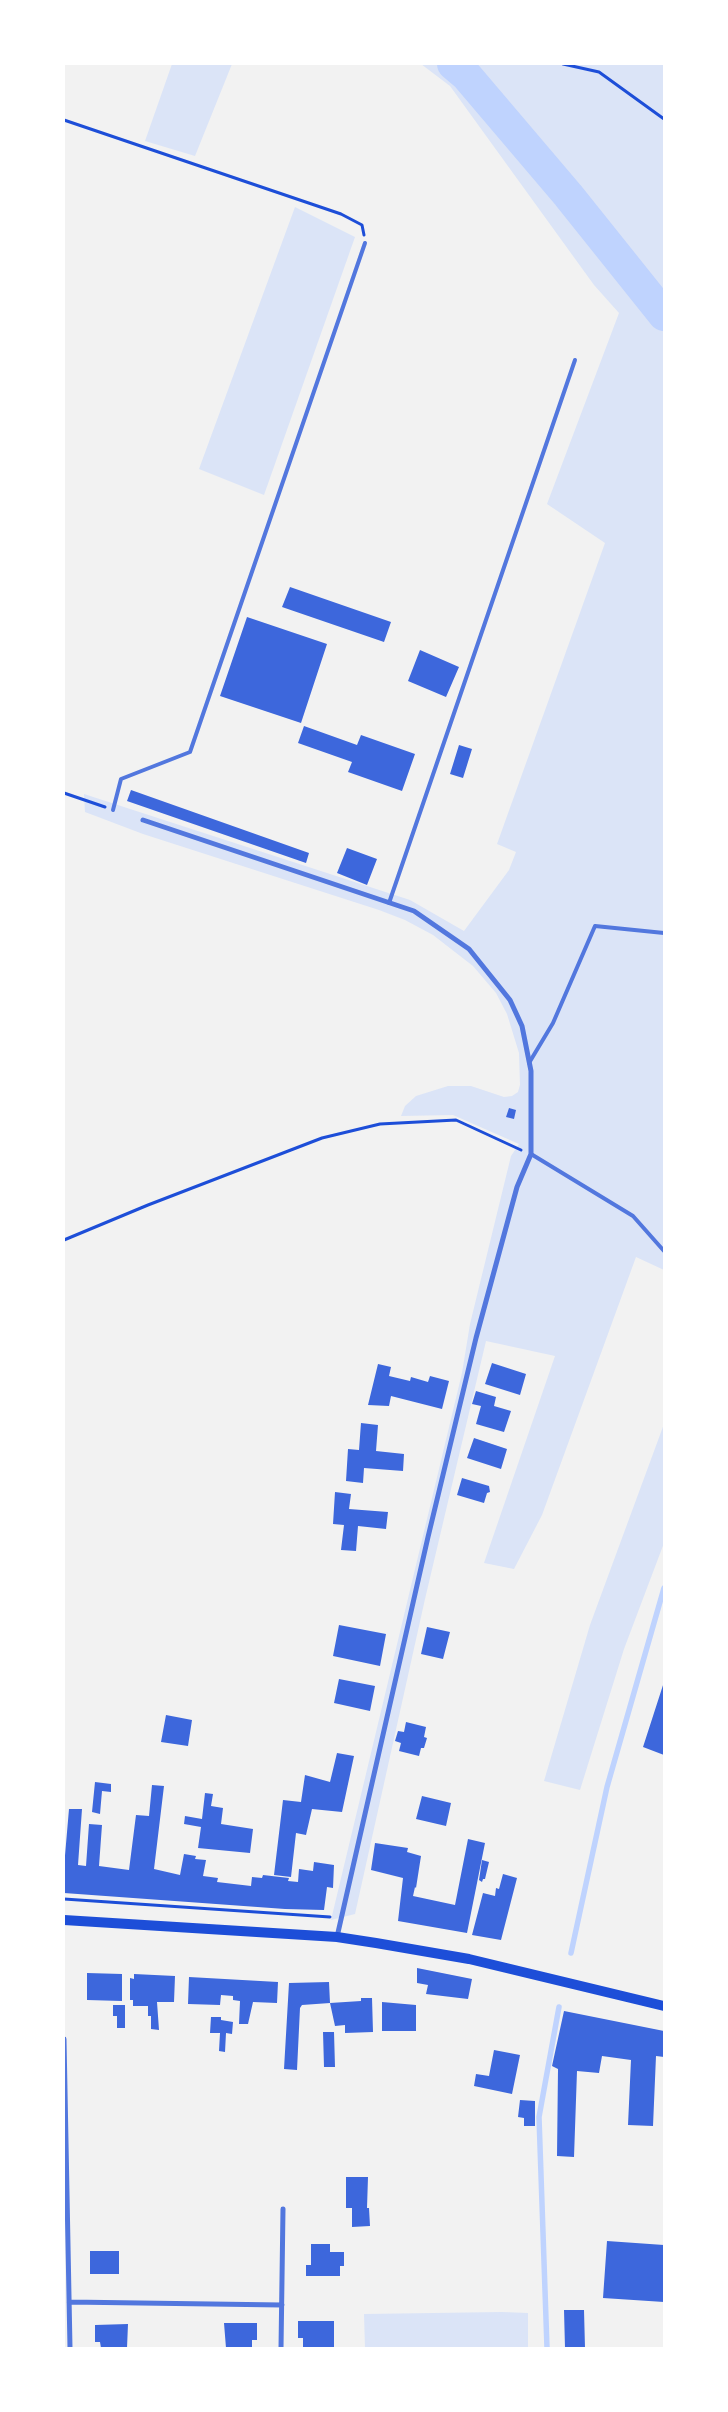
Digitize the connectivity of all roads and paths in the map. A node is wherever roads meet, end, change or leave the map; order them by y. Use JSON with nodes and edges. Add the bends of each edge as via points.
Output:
{"nodes":[{"id":1,"x":563,"y":64,"type":"edge"},
{"id":2,"x":664,"y":119,"type":"edge"},
{"id":3,"x":64,"y":120,"type":"edge"},
{"id":4,"x":365,"y":243,"type":"joint"},
{"id":5,"x":575,"y":360,"type":"dead end"},
{"id":6,"x":113,"y":810,"type":"dead end"},
{"id":7,"x":143,"y":820,"type":"dead end"},
{"id":8,"x":389,"y":903,"type":"junction"},
{"id":9,"x":664,"y":934,"type":"edge"},
{"id":10,"x":530,"y":1063,"type":"junction"},
{"id":11,"x":530,"y":1154,"type":"junction"},
{"id":12,"x":64,"y":1240,"type":"edge"},
{"id":13,"x":664,"y":1251,"type":"edge"},
{"id":14,"x":64,"y":1899,"type":"edge"},
{"id":15,"x":340,"y":1918,"type":"junction"},
{"id":16,"x":64,"y":1920,"type":"edge"},
{"id":17,"x":337,"y":1938,"type":"junction"},
{"id":18,"x":664,"y":2006,"type":"edge"},
{"id":19,"x":64,"y":2039,"type":"edge"},
{"id":20,"x":283,"y":2209,"type":"dead end"},
{"id":21,"x":66,"y":2247,"type":"edge"},
{"id":22,"x":69,"y":2302,"type":"junction"},
{"id":23,"x":282,"y":2305,"type":"junction"},
{"id":24,"x":70,"y":2348,"type":"edge"},
{"id":25,"x":281,"y":2348,"type":"edge"}],
"edges":[{"from":1,"to":2,"type":"path","via":[[599,72]]},
{"from":3,"to":4,"type":"path","via":[[341,214],[362,225]]},
{"from":4,"to":6,"type":"lane","via":[[190,752],[121,779]]},
{"from":5,"to":8,"type":"lane"},
{"from":7,"to":8,"type":"street"},
{"from":8,"to":10,"type":"street","via":[[414,912],[469,950],[510,1000],[522,1026]]},
{"from":9,"to":10,"type":"lane","via":[[594,926],[553,1023]]},
{"from":10,"to":11,"type":"street"},
{"from":11,"to":12,"type":"path","via":[[456,1120],[380,1124],[322,1138]]},
{"from":11,"to":13,"type":"lane","via":[[633,1216]]},
{"from":11,"to":15,"type":"street","via":[[517,1187],[476,1338]]},
{"from":14,"to":15,"type":"path"},
{"from":15,"to":17,"type":"street"},
{"from":16,"to":17,"type":"main road"},
{"from":17,"to":18,"type":"main road","via":[[470,1959]]},
{"from":19,"to":21,"type":"street"},
{"from":20,"to":23,"type":"street"},
{"from":21,"to":22,"type":"street"},
{"from":22,"to":23,"type":"street"},
{"from":22,"to":24,"type":"street"},
{"from":23,"to":25,"type":"street"}]}
